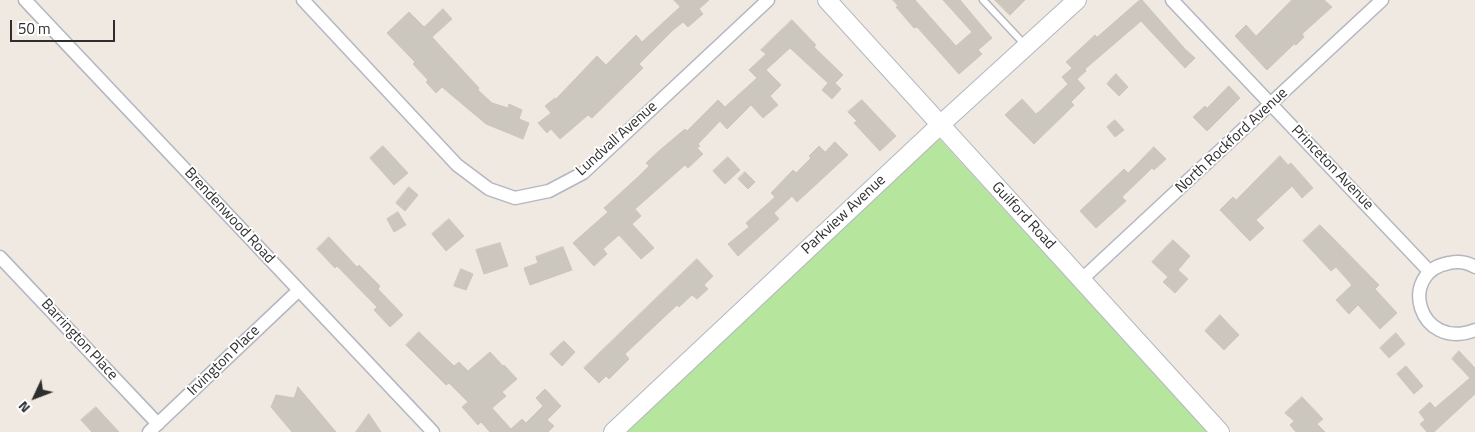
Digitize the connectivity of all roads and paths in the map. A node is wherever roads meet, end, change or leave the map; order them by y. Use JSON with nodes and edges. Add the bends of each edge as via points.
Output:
{"nodes":[{"id":1,"x":25,"y":0,"type":"edge"},
{"id":2,"x":303,"y":0,"type":"edge"},
{"id":3,"x":768,"y":0,"type":"edge"},
{"id":4,"x":827,"y":0,"type":"edge"},
{"id":5,"x":983,"y":0,"type":"edge"},
{"id":6,"x":1078,"y":0,"type":"edge"},
{"id":7,"x":1172,"y":0,"type":"edge"},
{"id":8,"x":1382,"y":0,"type":"edge"},
{"id":9,"x":1027,"y":46,"type":"junction"},
{"id":10,"x":1272,"y":105,"type":"junction"},
{"id":11,"x":940,"y":125,"type":"junction"},
{"id":12,"x":0,"y":256,"type":"edge"},
{"id":13,"x":1475,"y":267,"type":"edge"},
{"id":14,"x":1429,"y":271,"type":"junction"},
{"id":15,"x":1081,"y":280,"type":"junction"},
{"id":16,"x":299,"y":290,"type":"junction"},
{"id":17,"x":1475,"y":330,"type":"edge"},
{"id":18,"x":154,"y":428,"type":"edge"},
{"id":19,"x":433,"y":432,"type":"edge"},
{"id":20,"x":613,"y":432,"type":"edge"},
{"id":21,"x":1220,"y":432,"type":"edge"}],
"edges":[{"from":1,"to":16,"type":"street","name":"Brendenwood Road"},
{"from":2,"to":3,"type":"street","name":"Lundvall Avenue","via":[[457,165],[489,189],[515,198],[549,191],[583,173]]},
{"from":4,"to":11,"type":"street","name":"Guilford Road"},
{"from":5,"to":9,"type":"lane"},
{"from":6,"to":9,"type":"street","name":"Parkview Avenue"},
{"from":7,"to":10,"type":"street","name":"Princeton Avenue"},
{"from":8,"to":10,"type":"street","name":"North Rockford Avenue"},
{"from":9,"to":11,"type":"street","name":"Parkview Avenue"},
{"from":10,"to":14,"type":"street","name":"Princeton Avenue"},
{"from":10,"to":15,"type":"street","name":"North Rockford Avenue"},
{"from":11,"to":15,"type":"street","name":"Guilford Road"},
{"from":11,"to":20,"type":"street","name":"Parkview Avenue"},
{"from":12,"to":18,"type":"street","name":"Barrington Place"},
{"from":13,"to":14,"type":"street","via":[[1457,262],[1442,264]]},
{"from":14,"to":17,"type":"street","via":[[1419,299],[1421,312],[1428,323],[1452,334]]},
{"from":15,"to":21,"type":"street","name":"Guilford Road"},
{"from":16,"to":18,"type":"street","name":"Irvington Place"},
{"from":16,"to":19,"type":"street","name":"Brendenwood Road"}]}
